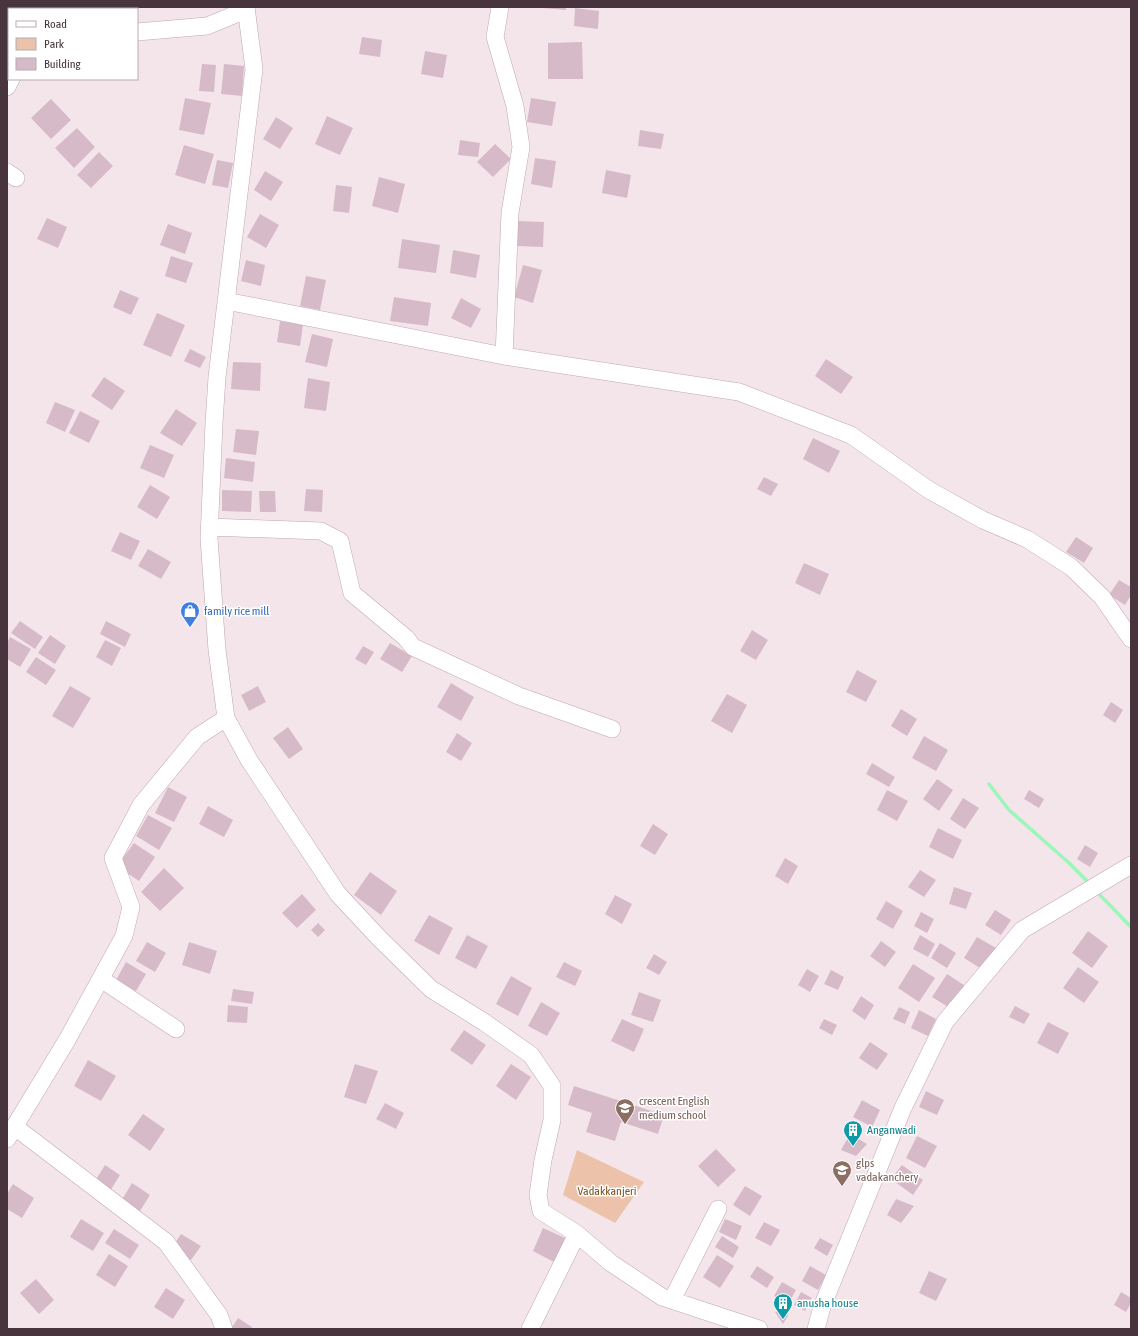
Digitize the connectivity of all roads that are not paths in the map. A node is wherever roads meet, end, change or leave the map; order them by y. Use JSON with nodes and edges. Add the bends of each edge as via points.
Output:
{"nodes":[{"id":1,"x":500,"y":7,"type":"edge"},
{"id":2,"x":246,"y":8,"type":"edge"},
{"id":3,"x":138,"y":32,"type":"edge"},
{"id":4,"x":226,"y":301,"type":"junction"},
{"id":5,"x":504,"y":356,"type":"junction"},
{"id":6,"x":210,"y":527,"type":"junction"},
{"id":7,"x":1131,"y":639,"type":"edge"},
{"id":8,"x":226,"y":718,"type":"junction"},
{"id":9,"x":612,"y":729,"type":"dead end"},
{"id":10,"x":1131,"y":865,"type":"edge"},
{"id":11,"x":101,"y":979,"type":"junction"},
{"id":12,"x":176,"y":1029,"type":"dead end"},
{"id":13,"x":11,"y":1133,"type":"edge"},
{"id":14,"x":718,"y":1209,"type":"dead end"},
{"id":15,"x":577,"y":1234,"type":"junction"},
{"id":16,"x":672,"y":1300,"type":"junction"},
{"id":17,"x":723,"y":1323,"type":"edge"},
{"id":18,"x":224,"y":1329,"type":"edge"},
{"id":19,"x":530,"y":1329,"type":"edge"},
{"id":20,"x":759,"y":1329,"type":"edge"},
{"id":21,"x":816,"y":1329,"type":"edge"}],
"edges":[{"from":1,"to":5,"type":"street","via":[[495,37],[515,106],[521,147],[510,213]]},
{"from":2,"to":3,"type":"street","via":[[207,26]]},
{"from":2,"to":4,"type":"street","via":[[254,69]]},
{"from":4,"to":5,"type":"street"},
{"from":4,"to":6,"type":"street","via":[[217,377]]},
{"from":5,"to":7,"type":"street","via":[[739,392],[851,435],[929,490],[983,520],[1027,539],[1071,567],[1102,597]]},
{"from":6,"to":8,"type":"street","via":[[218,650]]},
{"from":6,"to":9,"type":"street","via":[[321,531],[340,541],[352,593],[406,638],[413,647],[519,696]]},
{"from":8,"to":11,"type":"street","via":[[197,737],[141,805],[113,858],[131,907],[124,936]]},
{"from":8,"to":15,"type":"street","via":[[249,760],[338,894],[431,989],[531,1055],[552,1086],[552,1120],[538,1196],[541,1210]]},
{"from":10,"to":21,"type":"street","via":[[1022,930],[945,1022],[903,1108],[822,1307]]},
{"from":11,"to":12,"type":"street"},
{"from":11,"to":13,"type":"street"},
{"from":13,"to":18,"type":"street","via":[[166,1242],[219,1315]]},
{"from":14,"to":16,"type":"street"},
{"from":15,"to":16,"type":"street","via":[[611,1263],[662,1297]]},
{"from":15,"to":19,"type":"street"},
{"from":16,"to":17,"type":"street"},
{"from":17,"to":20,"type":"street"}]}
